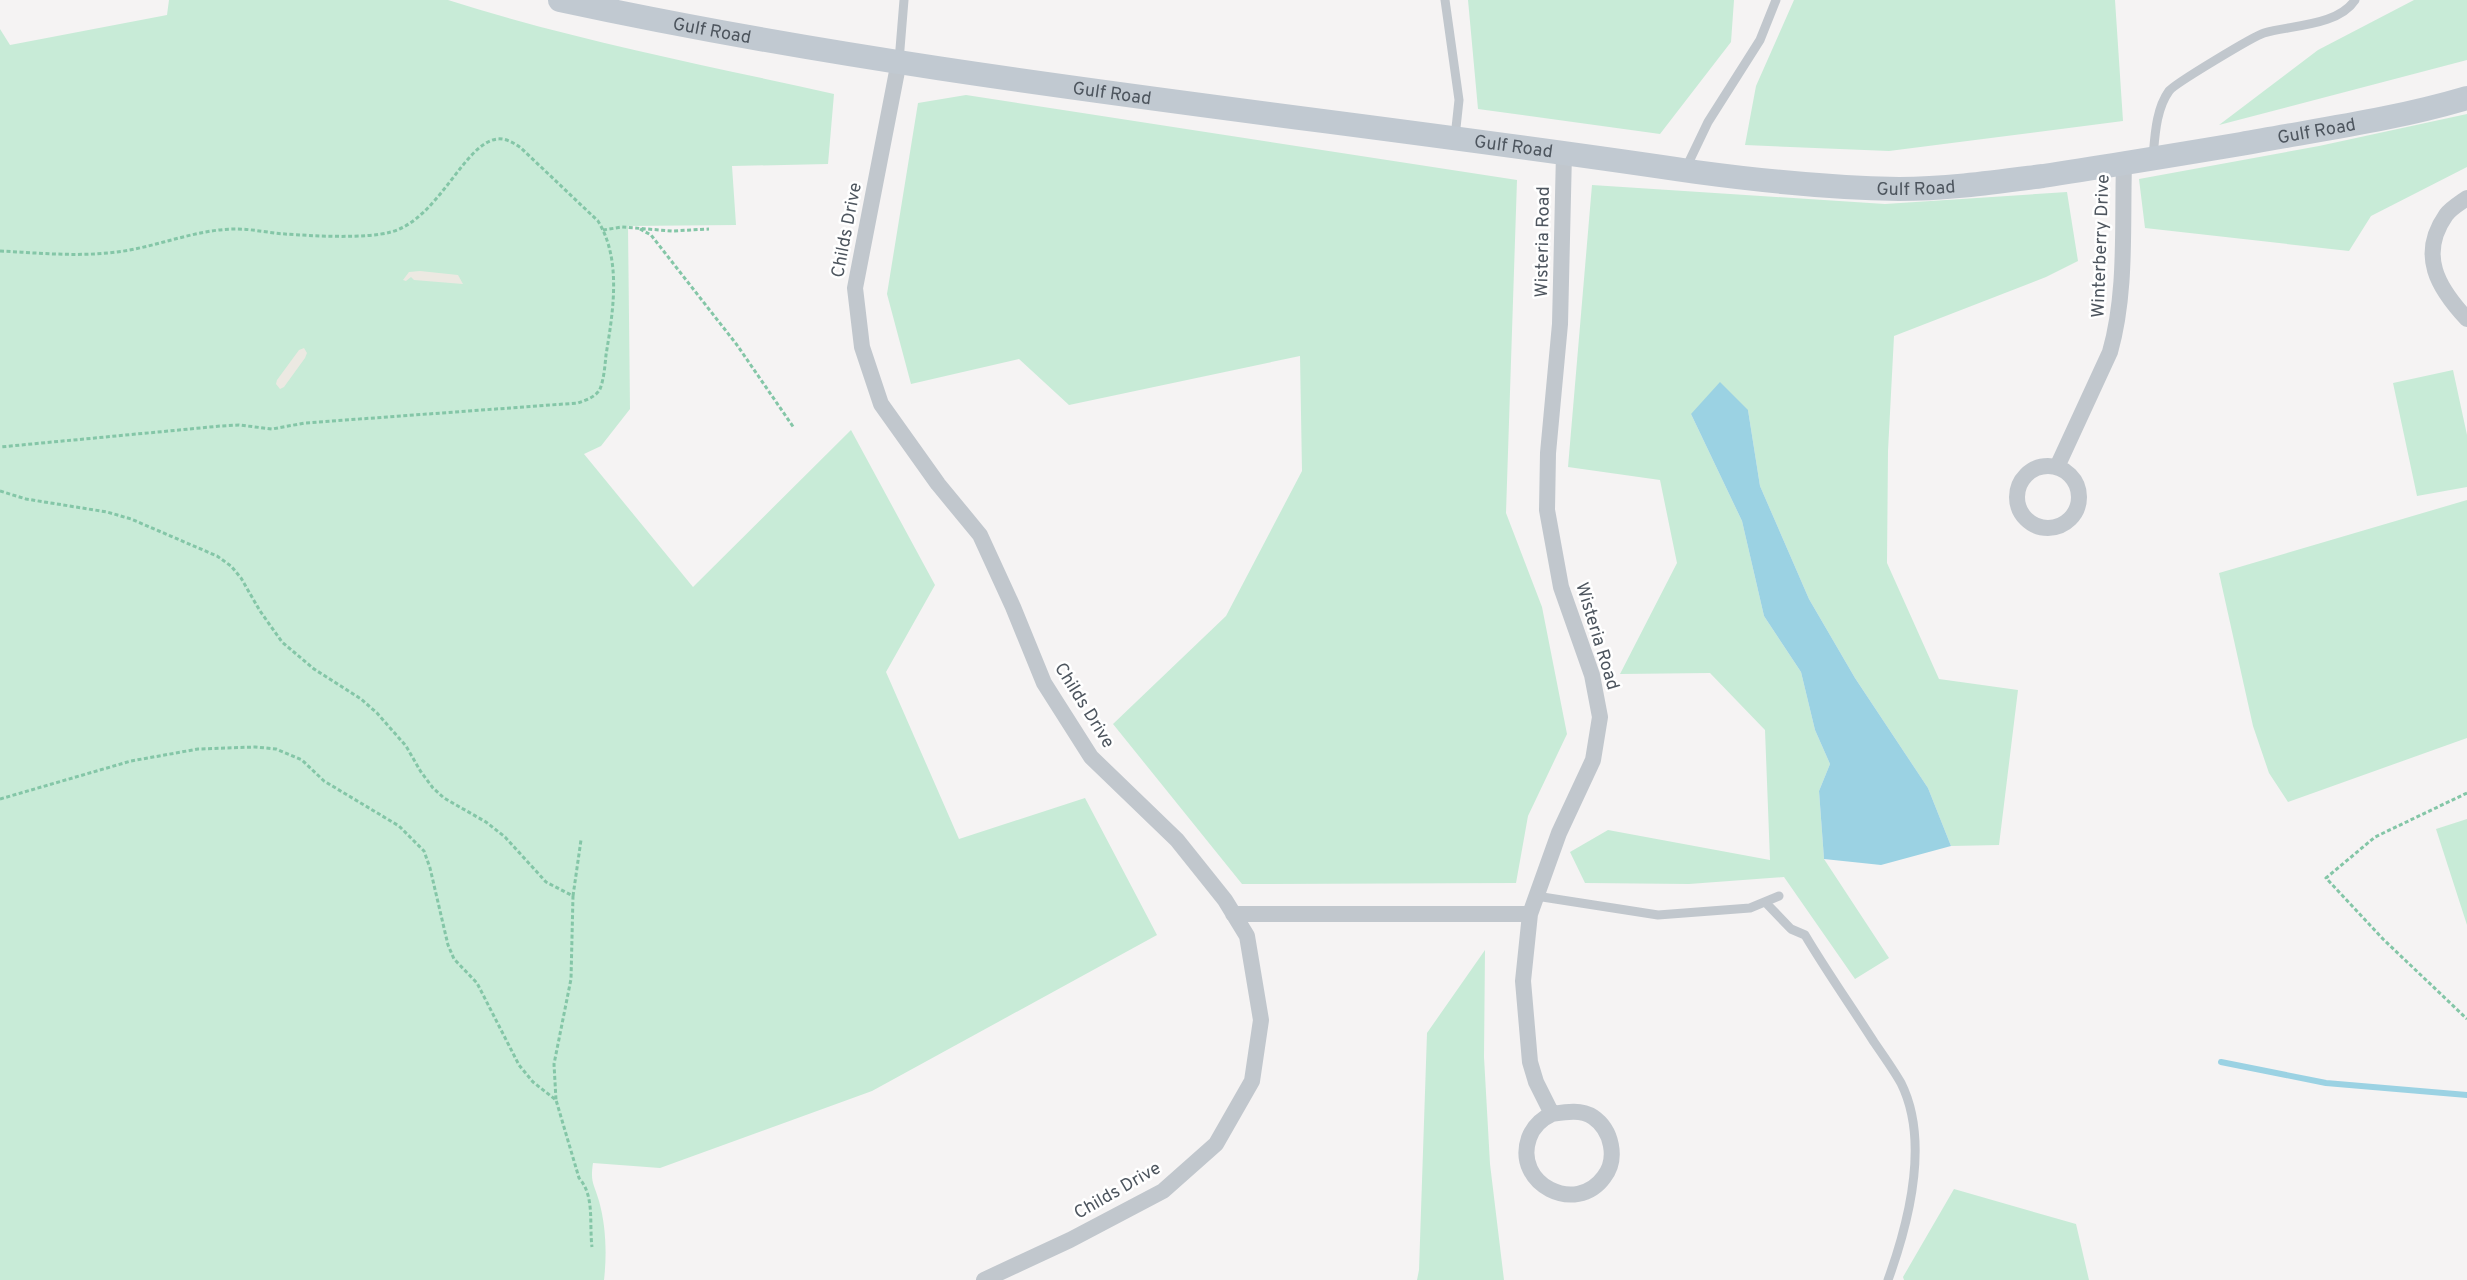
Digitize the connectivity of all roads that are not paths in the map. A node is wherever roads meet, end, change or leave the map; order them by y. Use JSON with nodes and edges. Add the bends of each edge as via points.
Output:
{"nodes":[{"id":1,"x":560,"y":0,"type":"edge"},
{"id":2,"x":904,"y":0,"type":"edge"},
{"id":3,"x":1445,"y":0,"type":"edge"},
{"id":4,"x":1776,"y":0,"type":"edge"},
{"id":5,"x":2355,"y":0,"type":"edge"},
{"id":6,"x":899,"y":61,"type":"junction"},
{"id":7,"x":2467,"y":98,"type":"edge"},
{"id":8,"x":1455,"y":139,"type":"junction"},
{"id":9,"x":1564,"y":153,"type":"junction"},
{"id":10,"x":2152,"y":160,"type":"junction"},
{"id":11,"x":2124,"y":164,"type":"junction"},
{"id":12,"x":1685,"y":170,"type":"junction"},
{"id":13,"x":2467,"y":198,"type":"edge"},
{"id":14,"x":2467,"y":319,"type":"edge"},
{"id":15,"x":2057,"y":467,"type":"dead end"},
{"id":16,"x":1536,"y":896,"type":"junction"},
{"id":17,"x":1779,"y":896,"type":"dead end"},
{"id":18,"x":1766,"y":902,"type":"junction"},
{"id":19,"x":1233,"y":914,"type":"junction"},
{"id":20,"x":1530,"y":914,"type":"junction"},
{"id":21,"x":1552,"y":1114,"type":"junction"},
{"id":22,"x":984,"y":1280,"type":"edge"},
{"id":23,"x":1888,"y":1280,"type":"edge"}],
"edges":[{"from":1,"to":6,"type":"street","name":"Gulf Road","via":[[757,40]]},
{"from":2,"to":6,"type":"lane"},
{"from":3,"to":8,"type":"lane","via":[[1458,100]]},
{"from":4,"to":12,"type":"lane","via":[[1760,40],[1708,122]]},
{"from":5,"to":10,"type":"lane","via":[[2351,7],[2322,21],[2262,33],[2170,90],[2157,118]]},
{"from":6,"to":8,"type":"street","name":"Gulf Road"},
{"from":6,"to":19,"type":"street","name":"Childs Drive","via":[[854,288],[862,347],[881,404],[938,484],[980,535],[1044,683],[1091,757],[1177,840]]},
{"from":7,"to":10,"type":"street","name":"Gulf Road","via":[[2406,114]]},
{"from":8,"to":9,"type":"street","name":"Gulf Road"},
{"from":9,"to":12,"type":"street","name":"Gulf Road"},
{"from":9,"to":16,"type":"street","name":"Wisteria Road","via":[[1560,324],[1548,453],[1547,510],[1561,587],[1592,674],[1600,717],[1593,760],[1559,833]]},
{"from":10,"to":11,"type":"street","name":"Gulf Road"},
{"from":11,"to":12,"type":"street","name":"Gulf Road","via":[[1993,182],[1900,189],[1774,182]]},
{"from":11,"to":15,"type":"street","name":"Winterberry Drive","via":[[2121,300],[2115,334],[2110,352]]},
{"from":13,"to":14,"type":"street","via":[[2446,214],[2432,242],[2434,270],[2448,297]]},
{"from":16,"to":18,"type":"lane","via":[[1658,915],[1750,908]]},
{"from":16,"to":20,"type":"street","name":"Wisteria Road"},
{"from":17,"to":18,"type":"lane"},
{"from":18,"to":23,"type":"lane","via":[[1792,929],[1805,936],[1901,1084],[1912,1116],[1917,1157],[1915,1172]]},
{"from":19,"to":20,"type":"street"},
{"from":19,"to":22,"type":"street","name":"Childs Drive","via":[[1247,936],[1261,1020],[1252,1081],[1216,1144],[1162,1191],[1070,1240]]},
{"from":20,"to":21,"type":"street","name":"Wisteria Road","via":[[1523,982],[1530,1062]]},
{"from":21,"to":21,"type":"street","via":[[1532,1131],[1527,1145],[1527,1163],[1541,1185],[1554,1192],[1569,1196],[1584,1193],[1605,1177],[1611,1163],[1609,1136],[1592,1116],[1570,1111]]}]}
